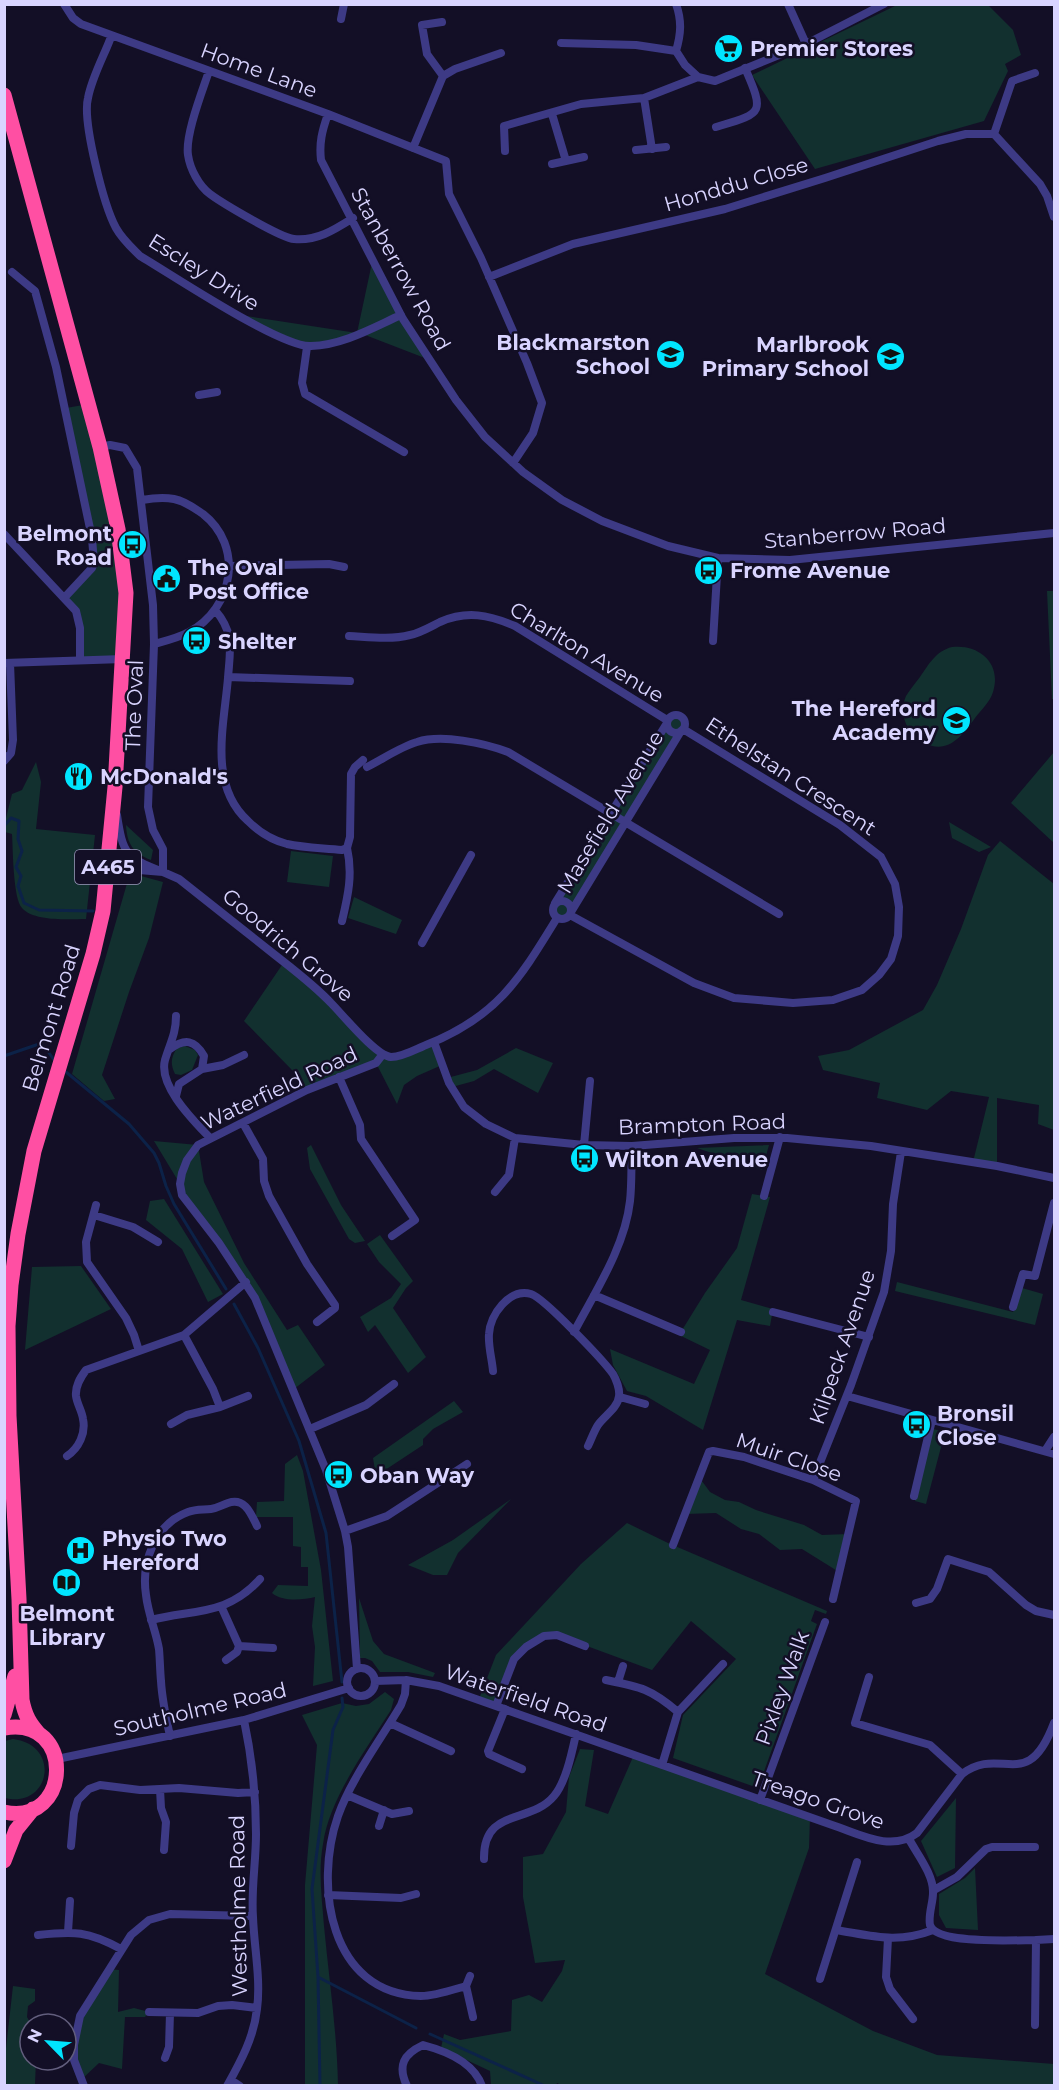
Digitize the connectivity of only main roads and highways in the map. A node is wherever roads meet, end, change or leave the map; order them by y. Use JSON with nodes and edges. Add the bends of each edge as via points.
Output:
{"nodes":[{"id":1,"x":4,"y":94,"type":"edge"},
{"id":2,"x":19,"y":1643,"type":"junction"},
{"id":3,"x":4,"y":1715,"type":"edge"},
{"id":4,"x":4,"y":1728,"type":"edge"},
{"id":5,"x":40,"y":1735,"type":"junction"},
{"id":6,"x":33,"y":1809,"type":"junction"},
{"id":7,"x":4,"y":1812,"type":"edge"},
{"id":8,"x":4,"y":1861,"type":"edge"}],
"edges":[{"from":1,"to":2,"type":"highway","name":"Belmont Road","number":"A465","via":[[100,447],[126,593],[103,911],[34,1151],[11,1286],[8,1405]]},
{"from":2,"to":3,"type":"highway","name":"Belmont Road","number":"A465"},
{"from":2,"to":5,"type":"highway","name":"Belmont Road","number":"A465","via":[[24,1713]]},
{"from":4,"to":5,"type":"highway","via":[[24,1728]]},
{"from":5,"to":6,"type":"highway","name":"Belmont Road","via":[[51,1746],[58,1774],[45,1801]]},
{"from":6,"to":7,"type":"highway"},
{"from":6,"to":8,"type":"highway","via":[[16,1830]]}]}
